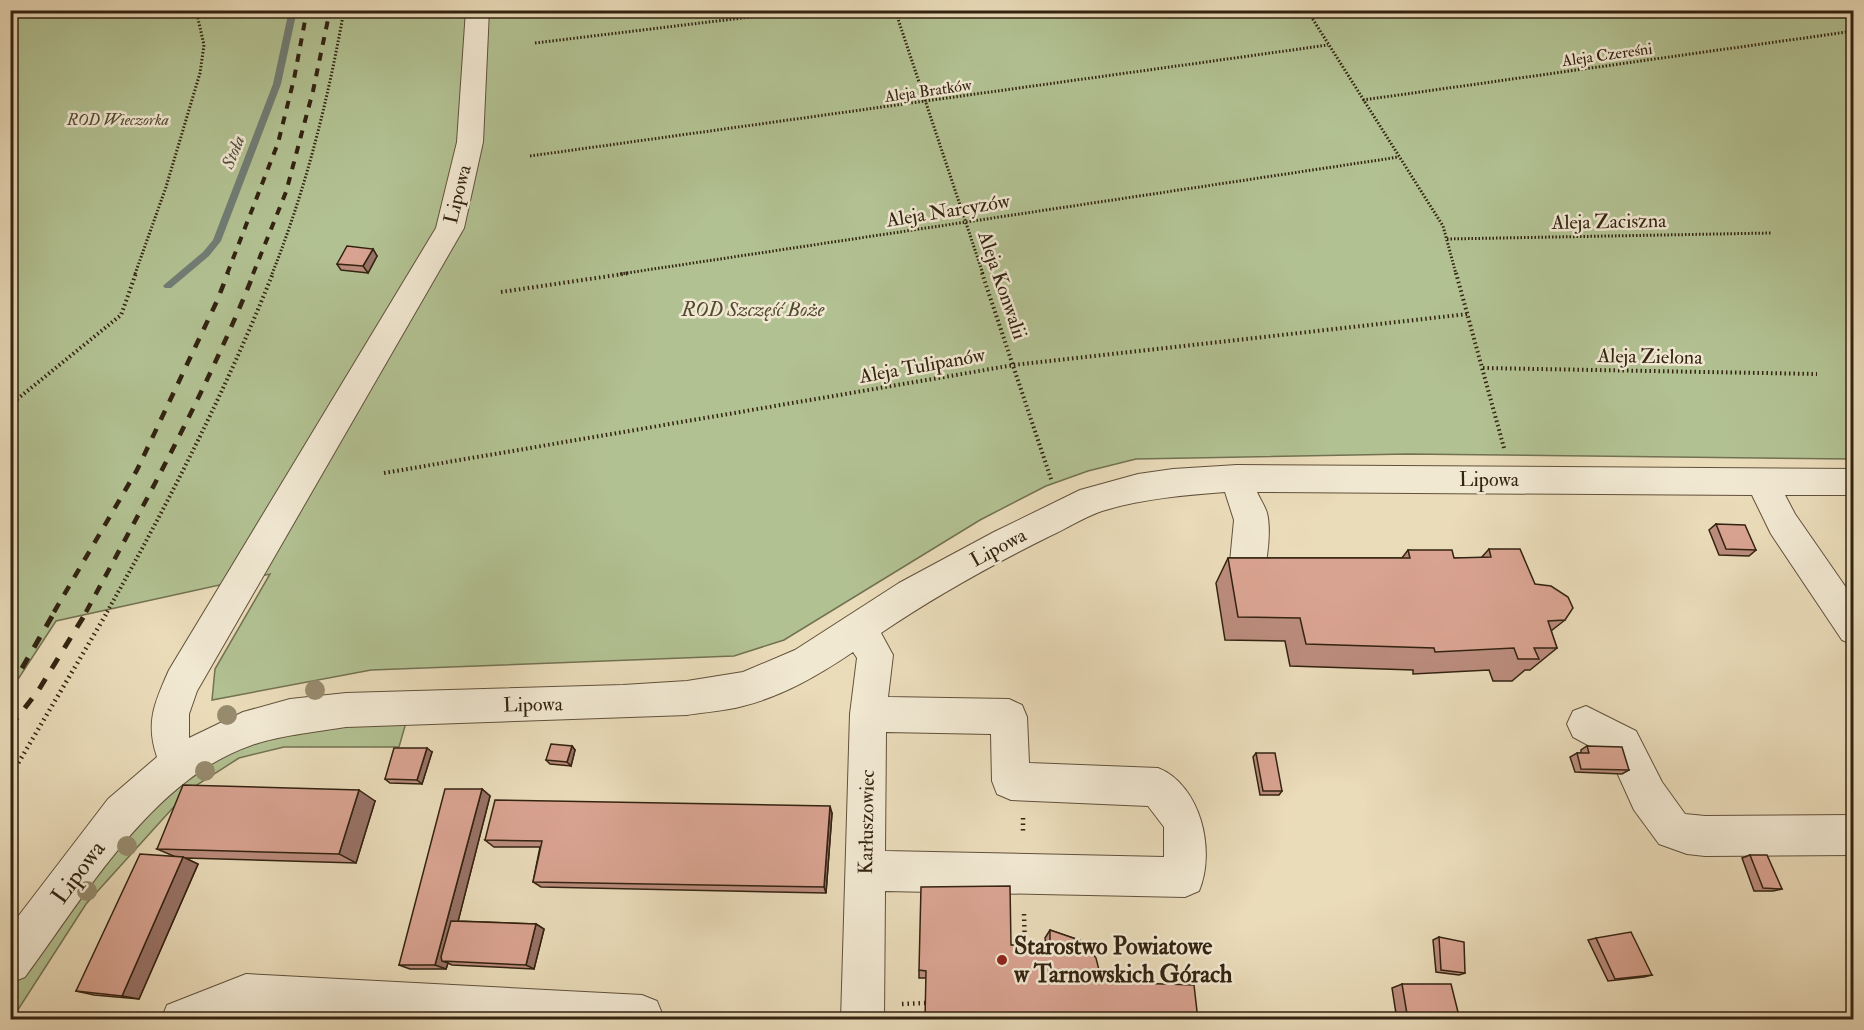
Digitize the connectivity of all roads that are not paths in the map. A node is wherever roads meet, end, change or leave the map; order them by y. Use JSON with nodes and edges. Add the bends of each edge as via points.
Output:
{"nodes":[{"id":1,"x":485,"y":13,"type":"edge"},
{"id":2,"x":1237,"y":478,"type":"junction"},
{"id":3,"x":1762,"y":481,"type":"junction"},
{"id":4,"x":1854,"y":482,"type":"edge"},
{"id":5,"x":1245,"y":583,"type":"edge"},
{"id":6,"x":858,"y":630,"type":"junction"},
{"id":7,"x":1854,"y":630,"type":"edge"},
{"id":8,"x":868,"y":714,"type":"junction"},
{"id":9,"x":1586,"y":724,"type":"dead end"},
{"id":10,"x":178,"y":763,"type":"junction"},
{"id":11,"x":1854,"y":835,"type":"edge"},
{"id":12,"x":865,"y":872,"type":"junction"},
{"id":13,"x":10,"y":962,"type":"edge"},
{"id":14,"x":319,"y":1009,"type":"edge"},
{"id":15,"x":878,"y":1012,"type":"edge"},
{"id":16,"x":642,"y":1016,"type":"dead end"},
{"id":17,"x":182,"y":1020,"type":"edge"}],
"edges":[{"from":1,"to":10,"type":"street","name":"Lipowa","via":[[470,142],[450,228],[182,682],[167,718],[170,743]]},
{"from":2,"to":3,"type":"street","name":"Lipowa"},
{"from":2,"to":5,"type":"street","via":[[1250,513]]},
{"from":2,"to":6,"type":"street","name":"Lipowa","via":[[1173,482],[1092,500],[911,594]]},
{"from":3,"to":4,"type":"street","name":"Lipowa"},
{"from":3,"to":7,"type":"street","via":[[1783,524]]},
{"from":6,"to":8,"type":"street","name":"Karłuszowiec","via":[[875,655]]},
{"from":6,"to":10,"type":"street","name":"Lipowa","via":[[774,678],[716,694],[623,702],[346,710],[290,717],[243,730]]},
{"from":8,"to":12,"type":"street","name":"Karłuszowiec"},
{"from":8,"to":12,"type":"street","via":[[1009,717],[1011,781],[1158,787],[1184,821],[1185,877]]},
{"from":9,"to":11,"type":"street","via":[[1623,744],[1648,796],[1673,830],[1705,836]]},
{"from":10,"to":13,"type":"street","name":"Lipowa","via":[[122,813]]},
{"from":12,"to":15,"type":"street","name":"Karłuszowiec"},
{"from":14,"to":16,"type":"street"},
{"from":14,"to":17,"type":"street","via":[[246,995]]}]}
